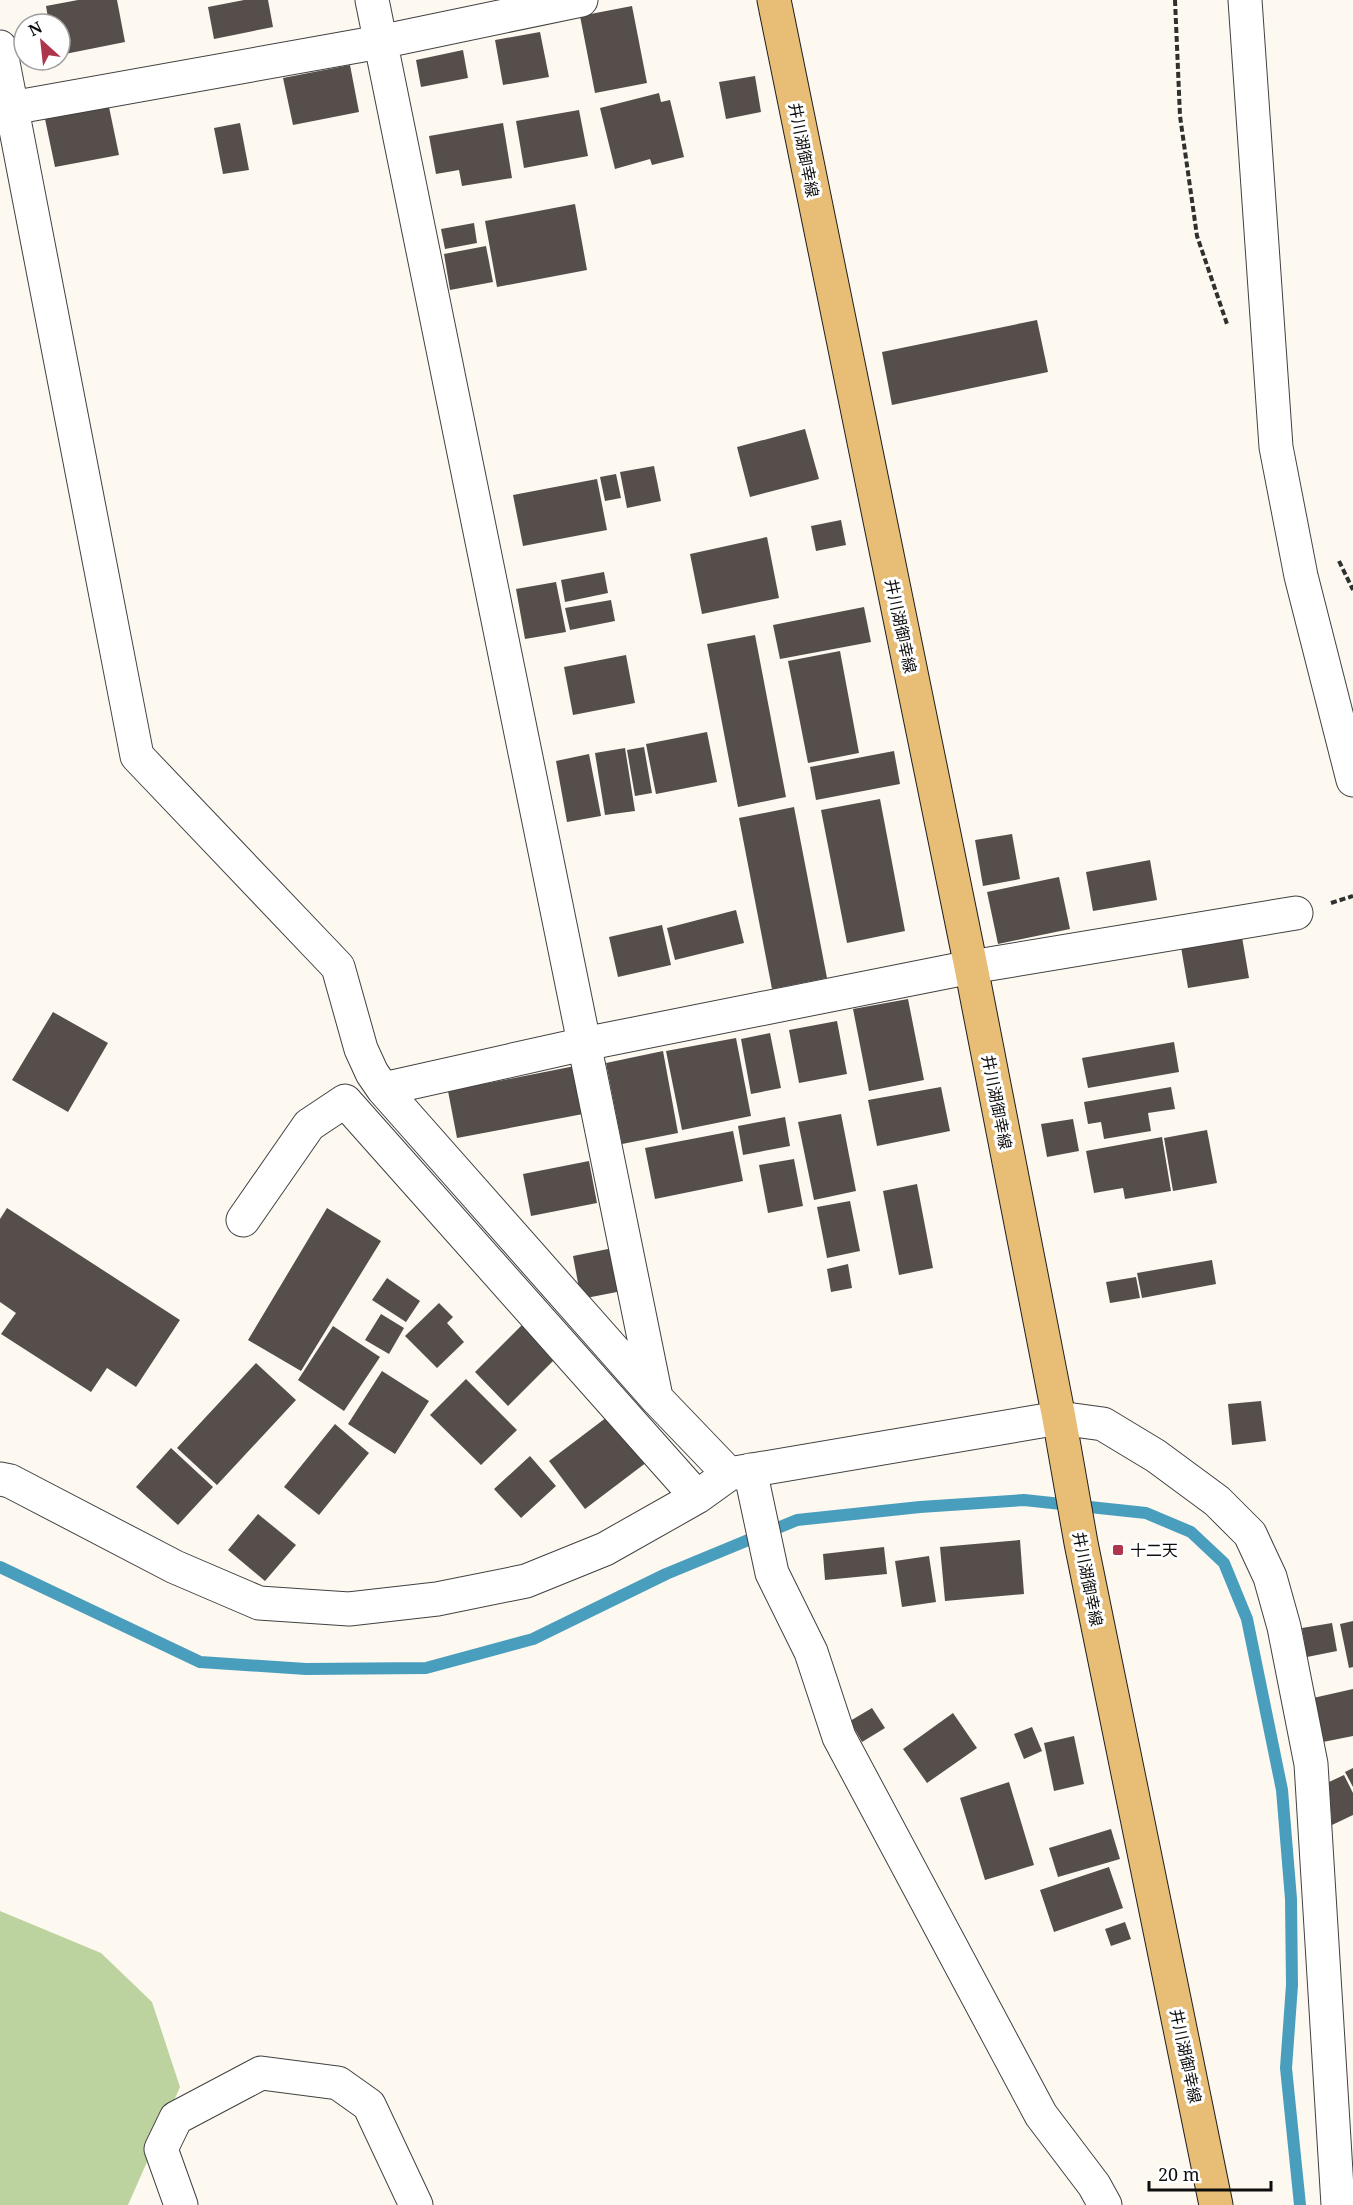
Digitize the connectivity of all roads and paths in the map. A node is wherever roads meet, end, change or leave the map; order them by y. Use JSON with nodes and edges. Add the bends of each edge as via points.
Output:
{"nodes":[{"id":1,"x":372,"y":0,"type":"edge"},
{"id":2,"x":581,"y":0,"type":"edge"},
{"id":3,"x":774,"y":0,"type":"edge"},
{"id":4,"x":1245,"y":0,"type":"edge"},
{"id":5,"x":380,"y":42,"type":"junction"},
{"id":6,"x":0,"y":47,"type":"edge"},
{"id":7,"x":6,"y":109,"type":"edge"},
{"id":8,"x":1353,"y":780,"type":"edge"},
{"id":9,"x":1296,"y":912,"type":"dead end"},
{"id":10,"x":971,"y":967,"type":"junction"},
{"id":11,"x":584,"y":1044,"type":"junction"},
{"id":12,"x":378,"y":1081,"type":"junction"},
{"id":13,"x":345,"y":1101,"type":"junction"},
{"id":14,"x":243,"y":1220,"type":"dead end"},
{"id":15,"x":657,"y":1399,"type":"junction"},
{"id":16,"x":1059,"y":1418,"type":"junction"},
{"id":17,"x":739,"y":1472,"type":"junction"},
{"id":18,"x":0,"y":1479,"type":"edge"},
{"id":19,"x":697,"y":1497,"type":"junction"},
{"id":20,"x":181,"y":2205,"type":"edge"},
{"id":21,"x":416,"y":2205,"type":"edge"},
{"id":22,"x":1105,"y":2205,"type":"edge"},
{"id":23,"x":1216,"y":2205,"type":"edge"},
{"id":24,"x":1338,"y":2205,"type":"edge"}],
"edges":[{"from":1,"to":5,"type":"street"},
{"from":2,"to":5,"type":"street"},
{"from":3,"to":10,"type":"main road","name":"井川湖御幸線"},
{"from":4,"to":8,"type":"street","via":[[1276,447],[1301,576]]},
{"from":5,"to":7,"type":"street"},
{"from":5,"to":11,"type":"street"},
{"from":6,"to":7,"type":"street"},
{"from":7,"to":12,"type":"street","via":[[137,756],[338,966],[361,1049]]},
{"from":9,"to":10,"type":"street"},
{"from":10,"to":11,"type":"street"},
{"from":10,"to":16,"type":"main road","name":"井川湖御幸線"},
{"from":11,"to":12,"type":"street"},
{"from":11,"to":15,"type":"street"},
{"from":12,"to":13,"type":"street"},
{"from":12,"to":15,"type":"street"},
{"from":13,"to":14,"type":"street","via":[[309,1125]]},
{"from":13,"to":19,"type":"street"},
{"from":15,"to":17,"type":"street"},
{"from":16,"to":17,"type":"street"},
{"from":16,"to":23,"type":"main road","name":"井川湖御幸線"},
{"from":16,"to":24,"type":"street","via":[[1103,1424],[1156,1456],[1217,1501],[1250,1534],[1270,1577],[1311,1764]]},
{"from":17,"to":19,"type":"street"},
{"from":17,"to":22,"type":"street","via":[[772,1573],[811,1652],[839,1737],[1041,2115]]},
{"from":18,"to":19,"type":"street","via":[[175,1568],[259,1603],[349,1609],[437,1599],[526,1581],[605,1550]]},
{"from":20,"to":21,"type":"street","via":[[161,2149],[176,2118],[261,2073],[338,2083],[369,2105]]}]}
